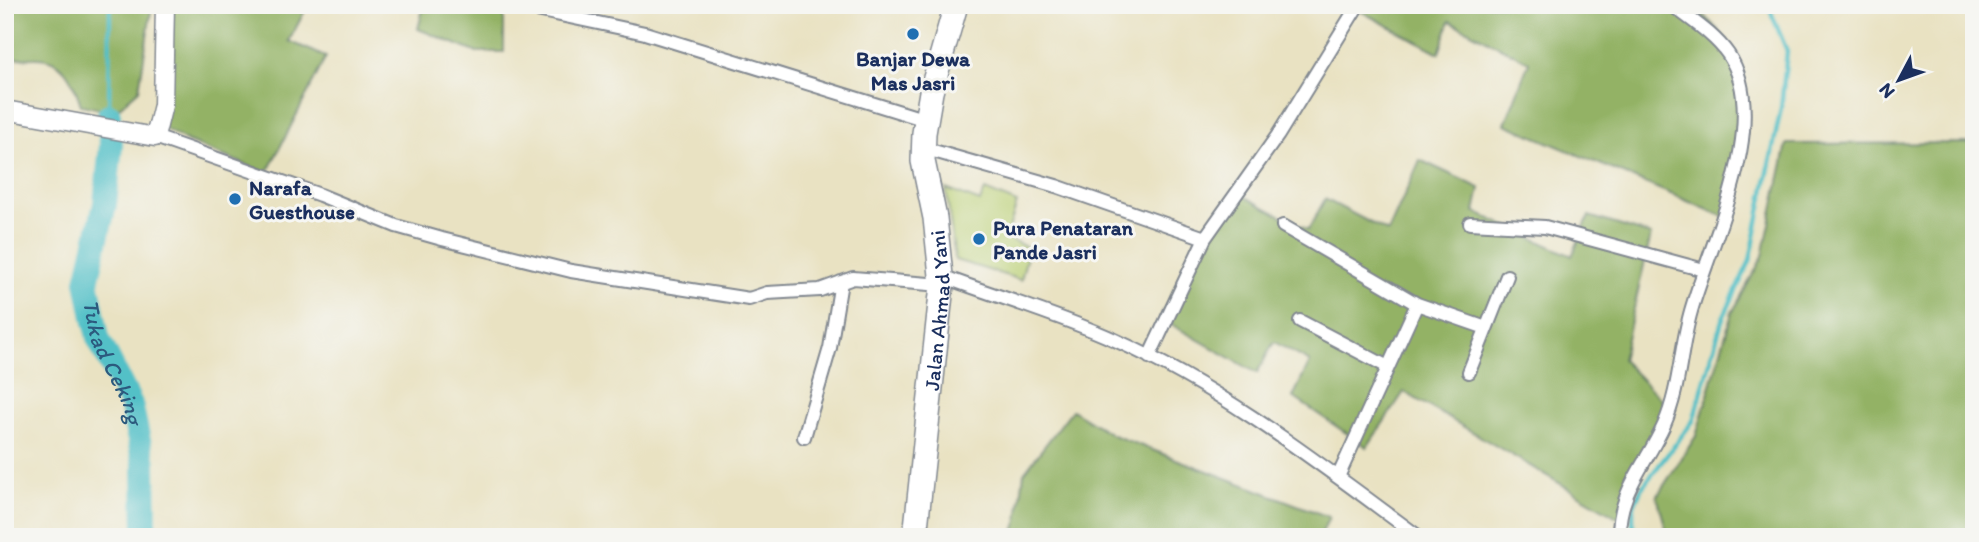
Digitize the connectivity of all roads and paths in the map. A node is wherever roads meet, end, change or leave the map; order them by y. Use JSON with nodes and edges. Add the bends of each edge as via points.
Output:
{"nodes":[{"id":1,"x":165,"y":5,"type":"edge"},
{"id":2,"x":513,"y":5,"type":"edge"},
{"id":3,"x":956,"y":5,"type":"edge"},
{"id":4,"x":1358,"y":5,"type":"edge"},
{"id":5,"x":1672,"y":5,"type":"edge"},
{"id":6,"x":5,"y":110,"type":"edge"},
{"id":7,"x":926,"y":120,"type":"junction"},
{"id":8,"x":155,"y":137,"type":"junction"},
{"id":9,"x":923,"y":148,"type":"junction"},
{"id":10,"x":1469,"y":223,"type":"dead end"},
{"id":11,"x":1283,"y":226,"type":"dead end"},
{"id":12,"x":1205,"y":238,"type":"junction"},
{"id":13,"x":1704,"y":270,"type":"junction"},
{"id":14,"x":1507,"y":276,"type":"dead end"},
{"id":15,"x":940,"y":280,"type":"junction"},
{"id":16,"x":841,"y":282,"type":"junction"},
{"id":17,"x":1417,"y":304,"type":"junction"},
{"id":18,"x":1300,"y":321,"type":"dead end"},
{"id":19,"x":1486,"y":328,"type":"junction"},
{"id":20,"x":1149,"y":357,"type":"junction"},
{"id":21,"x":1388,"y":367,"type":"junction"},
{"id":22,"x":1469,"y":372,"type":"dead end"},
{"id":23,"x":804,"y":437,"type":"dead end"},
{"id":24,"x":1338,"y":477,"type":"junction"},
{"id":25,"x":915,"y":537,"type":"edge"},
{"id":26,"x":1419,"y":537,"type":"edge"},
{"id":27,"x":1619,"y":537,"type":"edge"}],
"edges":[{"from":1,"to":8,"type":"street","via":[[163,104]]},
{"from":2,"to":7,"type":"street","via":[[634,30]]},
{"from":3,"to":7,"type":"highway","name":"Jalan Ahmad Yani"},
{"from":4,"to":12,"type":"street","via":[[1278,135]]},
{"from":5,"to":13,"type":"street","via":[[1727,52],[1742,93],[1738,170]]},
{"from":6,"to":8,"type":"street"},
{"from":7,"to":9,"type":"highway","name":"Jalan Ahmad Yani"},
{"from":8,"to":16,"type":"street","via":[[396,226],[571,271],[749,299],[767,293],[820,290]]},
{"from":9,"to":12,"type":"street","via":[[1056,186]]},
{"from":9,"to":15,"type":"highway","name":"Jalan Ahmad Yani"},
{"from":10,"to":13,"type":"street","via":[[1545,227]]},
{"from":11,"to":17,"type":"street"},
{"from":12,"to":20,"type":"street"},
{"from":13,"to":27,"type":"street","via":[[1690,312],[1670,410],[1627,489],[1618,519]]},
{"from":14,"to":19,"type":"street"},
{"from":15,"to":16,"type":"street","via":[[853,278]]},
{"from":15,"to":20,"type":"street","via":[[1113,339]]},
{"from":15,"to":25,"type":"highway","name":"Jalan Ahmad Yani"},
{"from":16,"to":23,"type":"street","via":[[830,348]]},
{"from":17,"to":19,"type":"street"},
{"from":17,"to":21,"type":"street"},
{"from":18,"to":21,"type":"street"},
{"from":19,"to":22,"type":"street"},
{"from":20,"to":24,"type":"street","via":[[1279,432]]},
{"from":21,"to":24,"type":"street"},
{"from":24,"to":26,"type":"street"}]}
